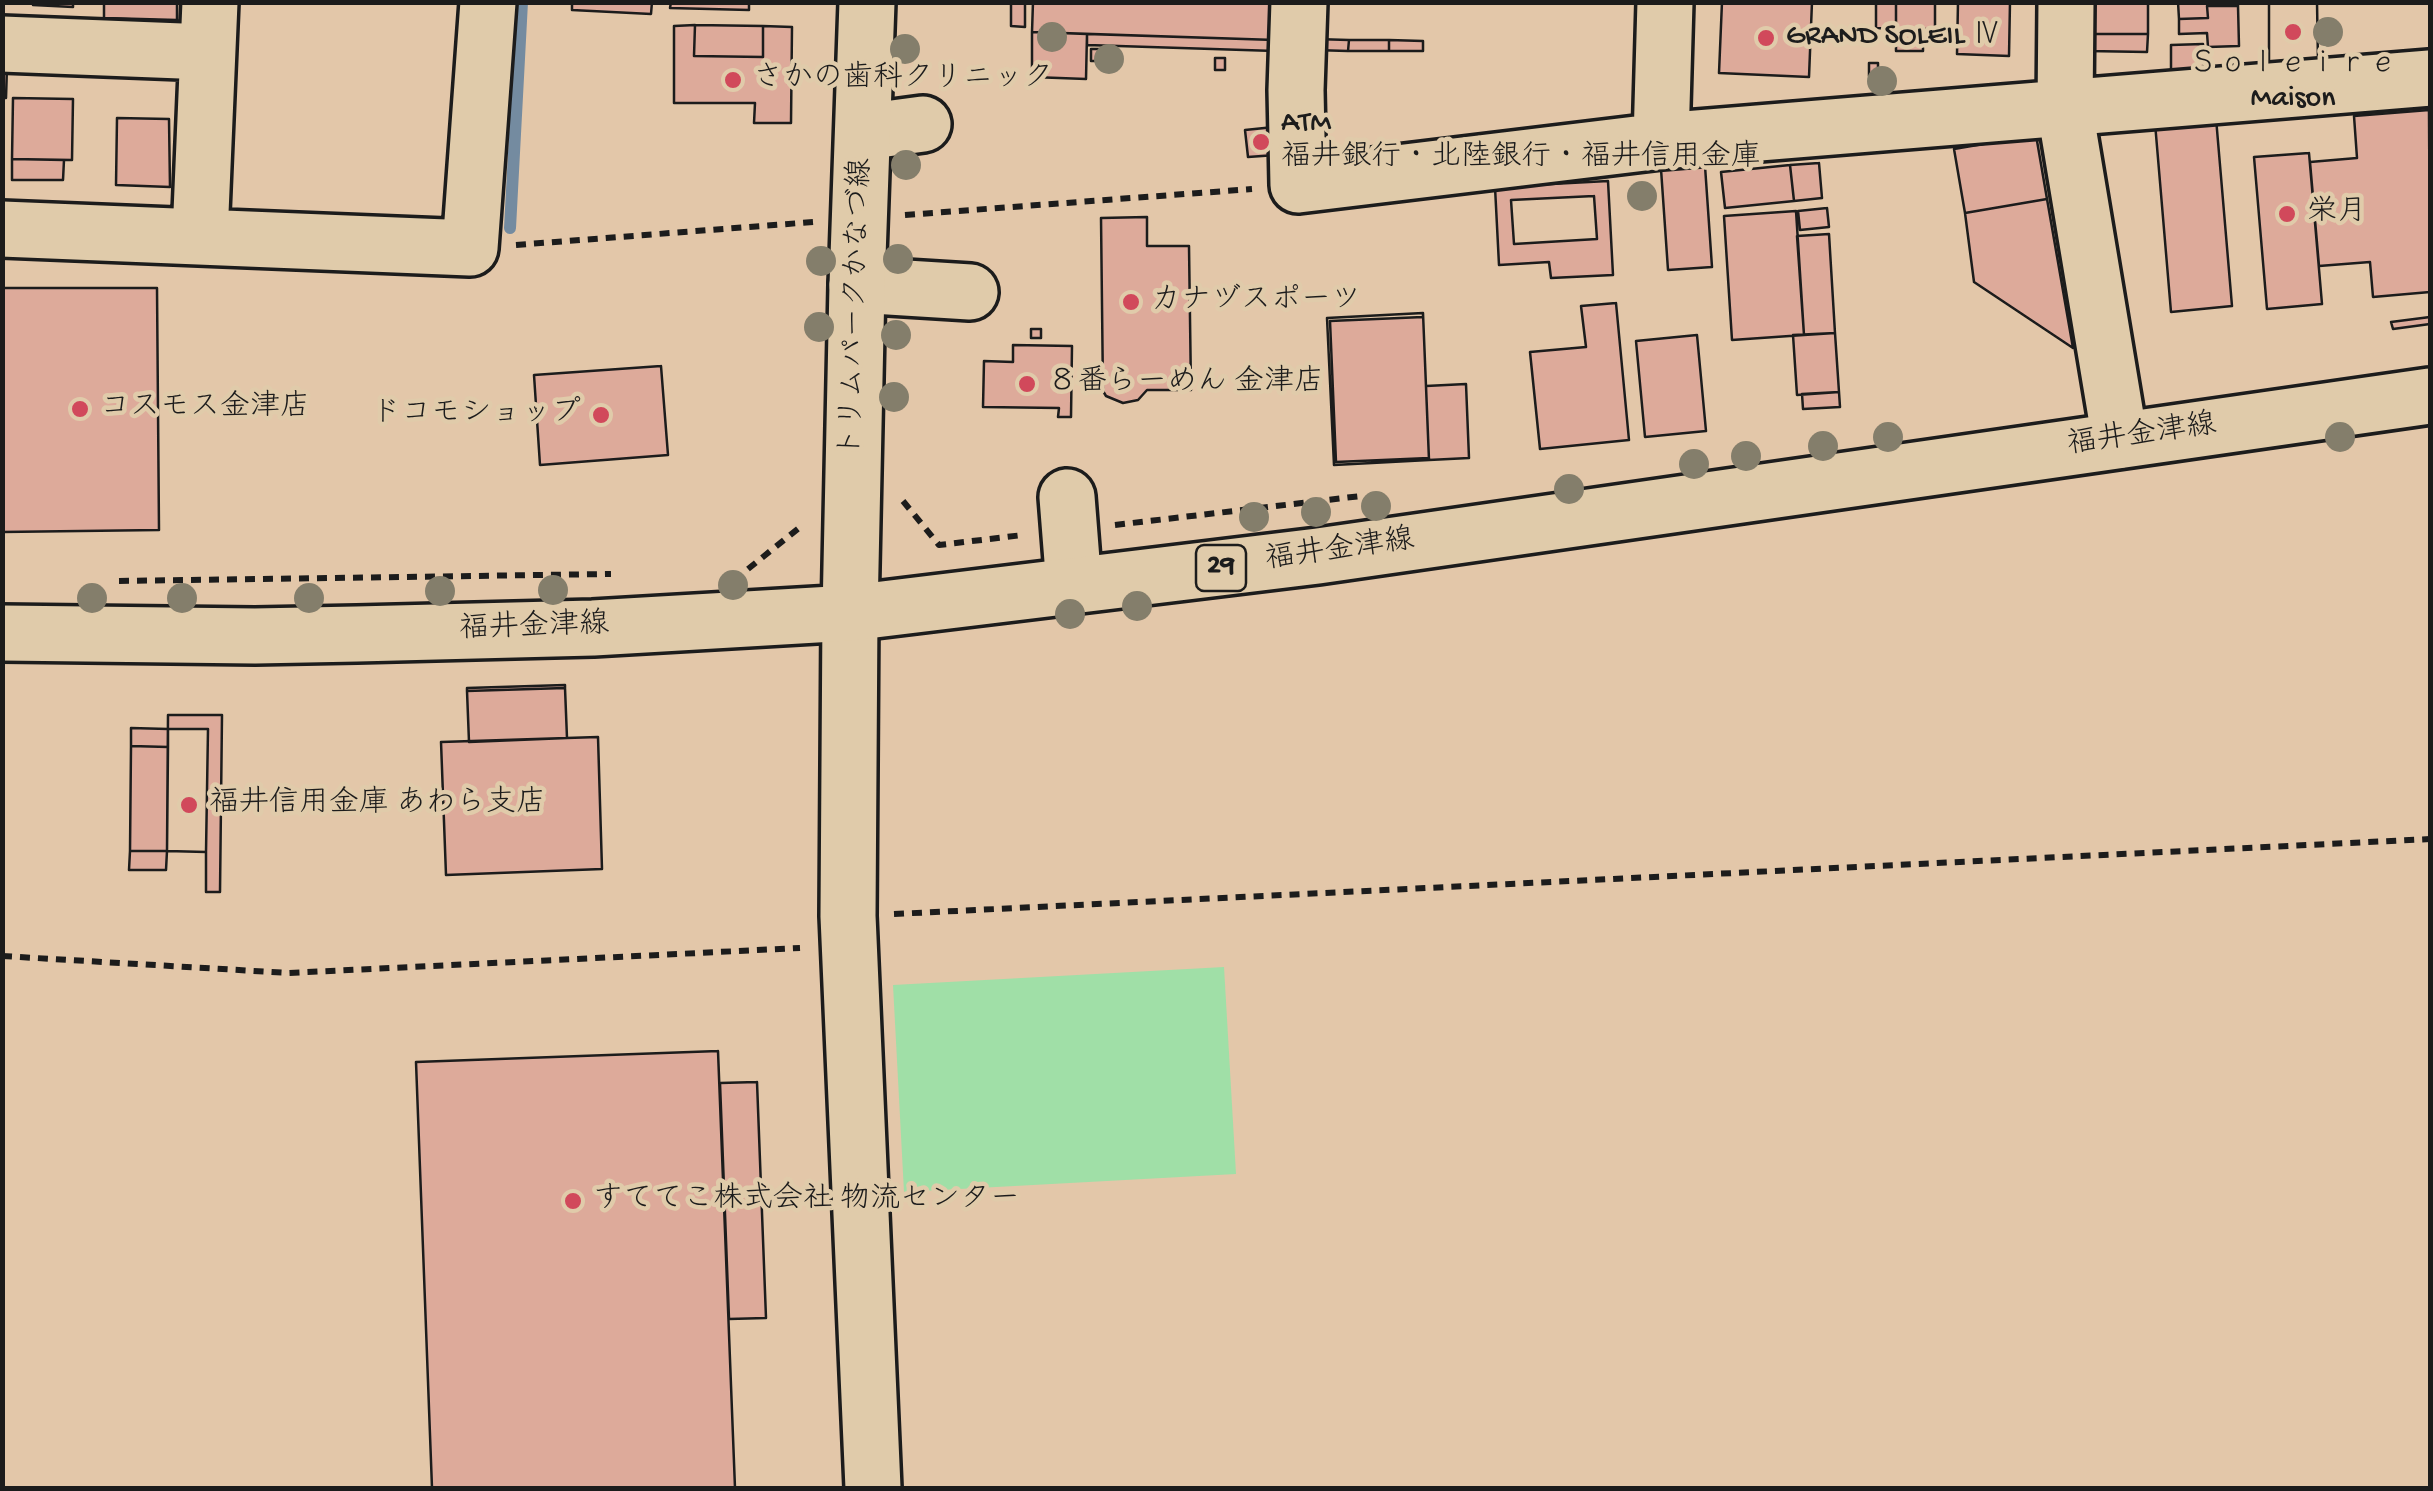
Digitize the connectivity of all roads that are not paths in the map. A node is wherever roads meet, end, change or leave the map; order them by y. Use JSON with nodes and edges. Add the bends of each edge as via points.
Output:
{"nodes":[{"id":1,"x":488,"y":2,"type":"edge"},
{"id":2,"x":867,"y":2,"type":"edge"},
{"id":3,"x":1299,"y":2,"type":"edge"},
{"id":4,"x":2066,"y":2,"type":"edge"},
{"id":5,"x":208,"y":27,"type":"edge"},
{"id":6,"x":1651,"y":32,"type":"edge"},
{"id":7,"x":2,"y":44,"type":"edge"},
{"id":8,"x":2430,"y":78,"type":"edge"},
{"id":9,"x":2065,"y":110,"type":"junction"},
{"id":10,"x":923,"y":124,"type":"dead end"},
{"id":11,"x":863,"y":132,"type":"junction"},
{"id":12,"x":1661,"y":141,"type":"junction"},
{"id":13,"x":2,"y":229,"type":"edge"},
{"id":14,"x":200,"y":236,"type":"junction"},
{"id":15,"x":858,"y":284,"type":"junction"},
{"id":16,"x":970,"y":292,"type":"dead end"},
{"id":17,"x":2430,"y":396,"type":"edge"},
{"id":18,"x":2120,"y":440,"type":"junction"},
{"id":19,"x":1069,"y":513,"type":"road end"},
{"id":20,"x":1074,"y":586,"type":"junction"},
{"id":21,"x":850,"y":613,"type":"junction"},
{"id":22,"x":2,"y":633,"type":"edge"},
{"id":23,"x":873,"y":1488,"type":"edge"}],
"edges":[{"from":1,"to":14,"type":"street","via":[[470,248]]},
{"from":2,"to":11,"type":"street","name":"トリムパークかなづ線"},
{"from":3,"to":12,"type":"street","via":[[1298,185]]},
{"from":4,"to":9,"type":"street"},
{"from":5,"to":7,"type":"street"},
{"from":5,"to":14,"type":"street"},
{"from":6,"to":12,"type":"street"},
{"from":8,"to":9,"type":"street"},
{"from":9,"to":12,"type":"street"},
{"from":9,"to":18,"type":"street"},
{"from":10,"to":11,"type":"street"},
{"from":11,"to":15,"type":"street","name":"トリムパークかなづ線"},
{"from":13,"to":14,"type":"street"},
{"from":15,"to":16,"type":"street"},
{"from":15,"to":21,"type":"street","name":"トリムパークかなづ線"},
{"from":17,"to":18,"type":"street","name":"福井金津線","number":"29"},
{"from":18,"to":20,"type":"street","name":"福井金津線","number":"29"},
{"from":19,"to":20,"type":"street"},
{"from":20,"to":21,"type":"street","name":"福井金津線","number":"29"},
{"from":21,"to":22,"type":"street","name":"福井金津線","number":"29","via":[[357,634]]},
{"from":21,"to":23,"type":"street","name":"トリムパークかなづ線","via":[[848,931]]}]}
